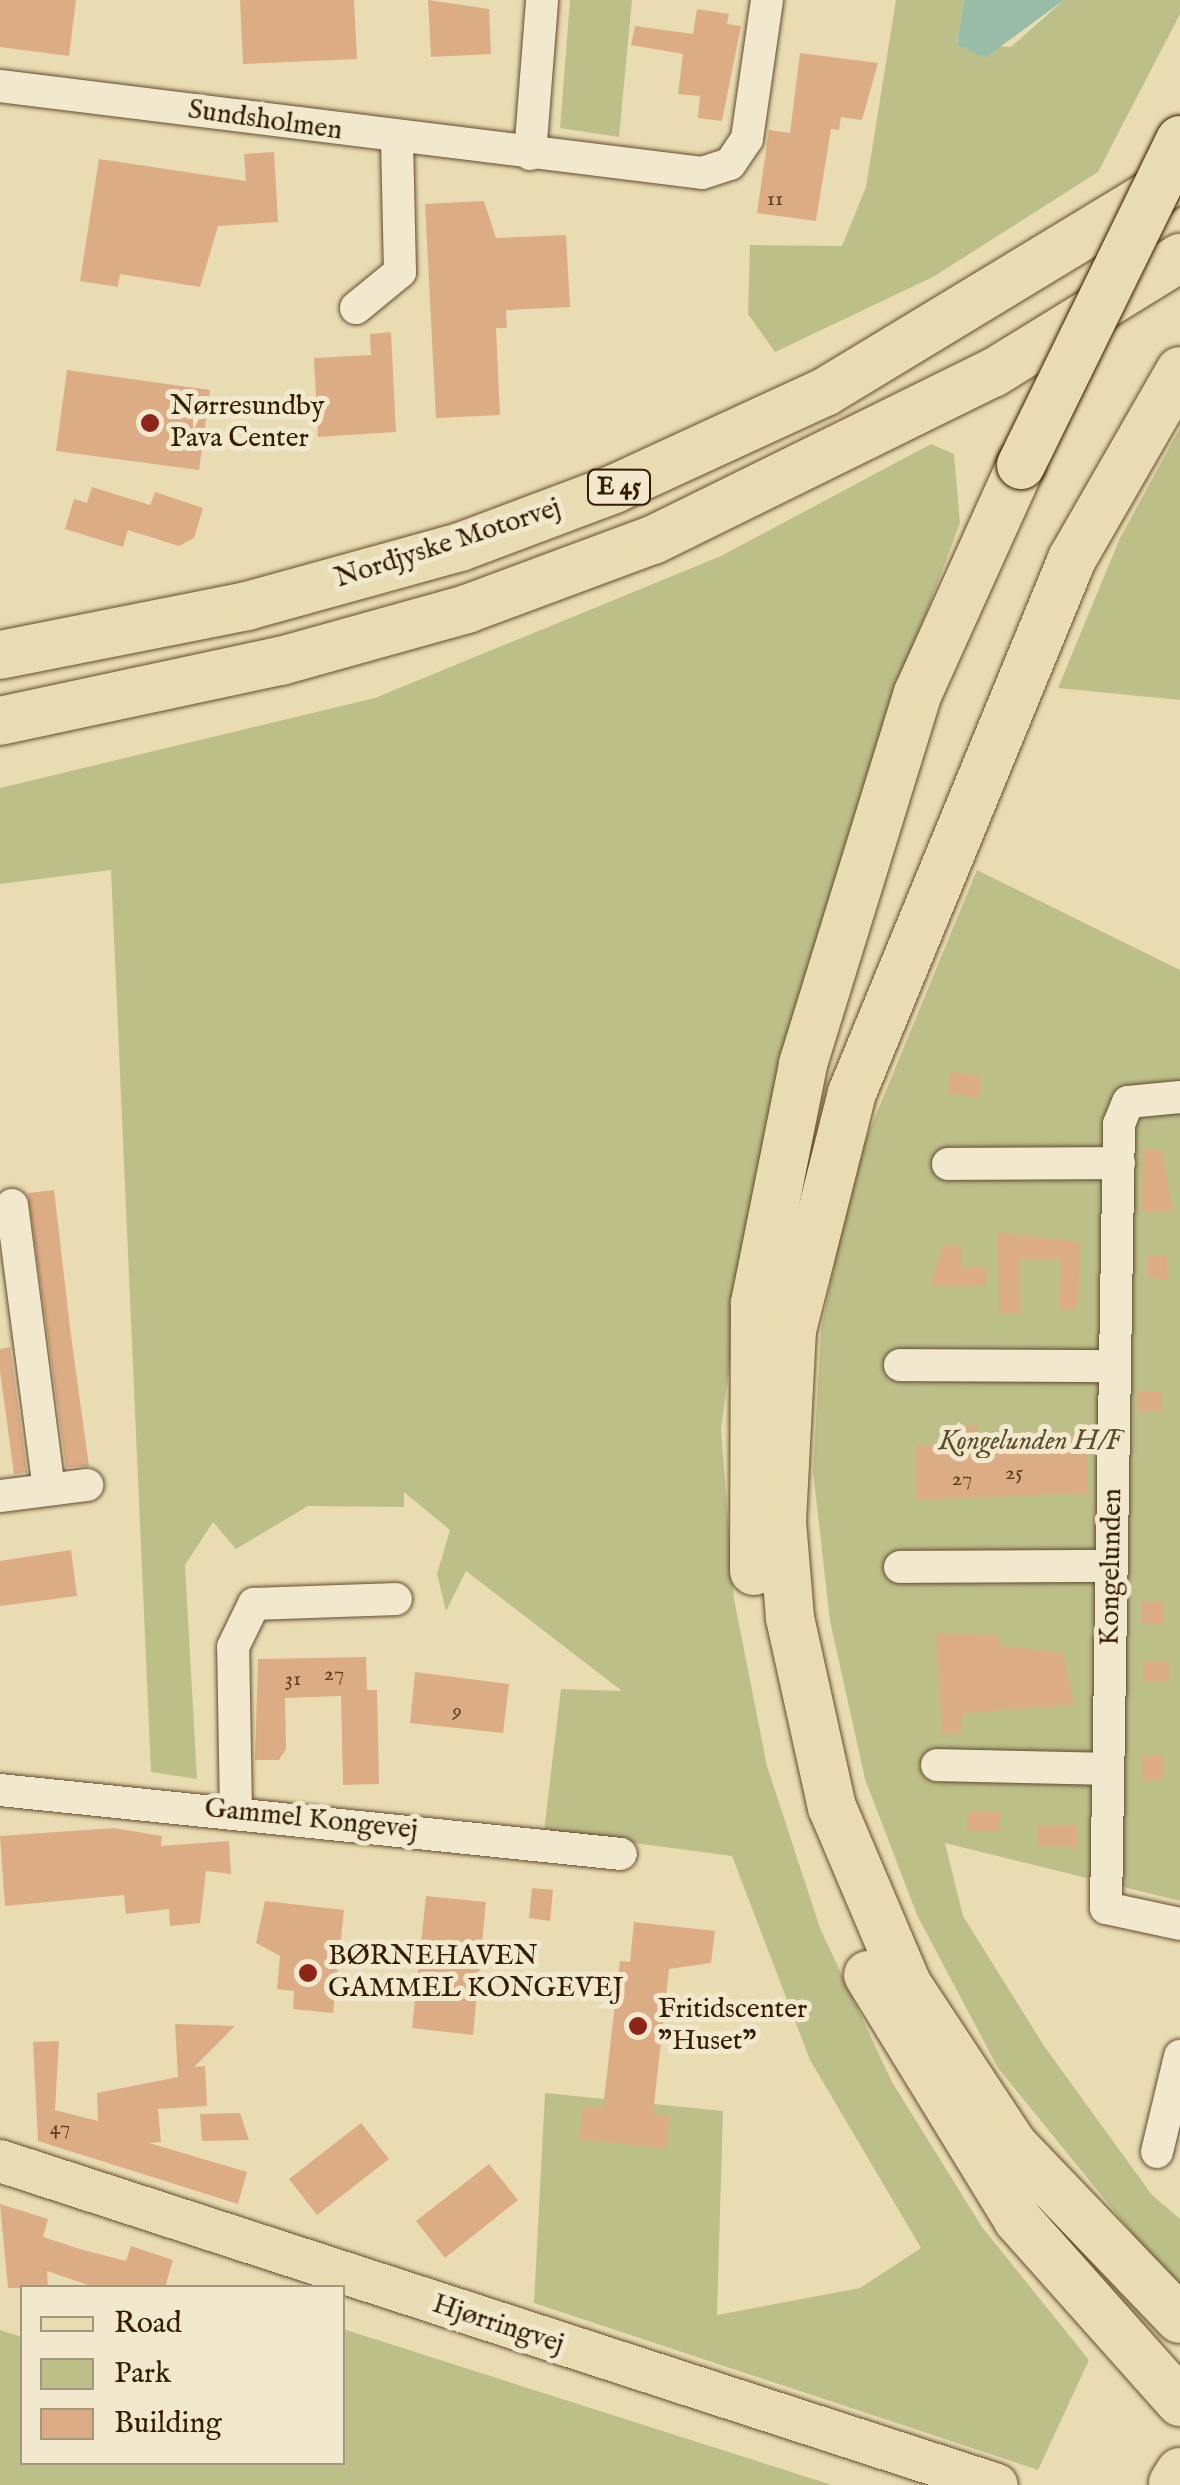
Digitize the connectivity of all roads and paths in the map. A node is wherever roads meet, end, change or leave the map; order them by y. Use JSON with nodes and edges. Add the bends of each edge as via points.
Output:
{"nodes":[{"id":1,"x":542,"y":0,"type":"edge"},
{"id":2,"x":766,"y":0,"type":"edge"},
{"id":3,"x":0,"y":86,"type":"edge"},
{"id":4,"x":396,"y":139,"type":"junction"},
{"id":5,"x":1180,"y":140,"type":"edge"},
{"id":6,"x":530,"y":154,"type":"junction"},
{"id":7,"x":1180,"y":176,"type":"edge"},
{"id":8,"x":1180,"y":258,"type":"edge"},
{"id":9,"x":356,"y":308,"type":"dead end"},
{"id":10,"x":1180,"y":371,"type":"edge"},
{"id":11,"x":0,"y":655,"type":"edge"},
{"id":12,"x":0,"y":721,"type":"edge"},
{"id":13,"x":1180,"y":1097,"type":"edge"},
{"id":14,"x":1119,"y":1162,"type":"junction"},
{"id":15,"x":948,"y":1164,"type":"dead end"},
{"id":16,"x":12,"y":1205,"type":"dead end"},
{"id":17,"x":900,"y":1365,"type":"dead end"},
{"id":18,"x":1115,"y":1366,"type":"junction"},
{"id":19,"x":88,"y":1485,"type":"dead end"},
{"id":20,"x":49,"y":1489,"type":"junction"},
{"id":21,"x":0,"y":1496,"type":"edge"},
{"id":22,"x":1112,"y":1566,"type":"junction"},
{"id":23,"x":900,"y":1568,"type":"dead end"},
{"id":24,"x":396,"y":1599,"type":"dead end"},
{"id":25,"x":937,"y":1765,"type":"dead end"},
{"id":26,"x":1108,"y":1769,"type":"junction"},
{"id":27,"x":0,"y":1790,"type":"edge"},
{"id":28,"x":236,"y":1812,"type":"junction"},
{"id":29,"x":622,"y":1854,"type":"dead end"},
{"id":30,"x":1180,"y":1924,"type":"edge"},
{"id":31,"x":1180,"y":2056,"type":"edge"},
{"id":32,"x":1157,"y":2152,"type":"dead end"},
{"id":33,"x":0,"y":2161,"type":"edge"},
{"id":34,"x":1018,"y":2220,"type":"junction"},
{"id":35,"x":1180,"y":2318,"type":"edge"},
{"id":36,"x":1180,"y":2402,"type":"edge"},
{"id":37,"x":1180,"y":2430,"type":"edge"},
{"id":38,"x":997,"y":2485,"type":"edge"}],
"edges":[{"from":1,"to":6,"type":"street"},
{"from":2,"to":6,"type":"street","name":"Sundsholmen","via":[[747,139],[730,164],[702,173]]},
{"from":3,"to":4,"type":"street","name":"Sundsholmen"},
{"from":4,"to":6,"type":"street","name":"Sundsholmen"},
{"from":4,"to":9,"type":"street","via":[[400,272]]},
{"from":5,"to":34,"type":"highway","bridge":true,"via":[[918,693],[842,925],[769,1212],[748,1432],[768,1672],[816,1850],[890,2019]]},
{"from":7,"to":11,"type":"highway","name":"Nordjyske Motorvej","number":"E 45","via":[[824,392],[614,489],[460,547],[247,606]]},
{"from":8,"to":12,"type":"highway","number":"E 45","via":[[994,373],[653,540],[468,609],[281,661]]},
{"from":10,"to":35,"type":"highway","via":[[1072,558],[852,1093],[792,1330],[782,1522],[790,1618],[832,1807],[907,1984],[1013,2146]]},
{"from":13,"to":14,"type":"street","name":"Kongelunden","via":[[1128,1102]]},
{"from":14,"to":15,"type":"street"},
{"from":14,"to":18,"type":"street","name":"Kongelunden"},
{"from":16,"to":20,"type":"street"},
{"from":17,"to":18,"type":"street"},
{"from":18,"to":22,"type":"street","name":"Kongelunden"},
{"from":19,"to":20,"type":"street"},
{"from":20,"to":21,"type":"street"},
{"from":22,"to":23,"type":"street"},
{"from":22,"to":26,"type":"street","name":"Kongelunden"},
{"from":24,"to":28,"type":"street","via":[[254,1604],[233,1647]]},
{"from":25,"to":26,"type":"street"},
{"from":26,"to":30,"type":"street","name":"Kongelunden","via":[[1106,1908]]},
{"from":27,"to":28,"type":"street","name":"Gammel Kongevej"},
{"from":28,"to":29,"type":"street","name":"Gammel Kongevej"},
{"from":31,"to":32,"type":"street"},
{"from":33,"to":38,"type":"main road","name":"Hjørringvej"},
{"from":34,"to":36,"type":"highway"},
{"from":34,"to":37,"type":"highway","via":[[1048,2277]]}]}
